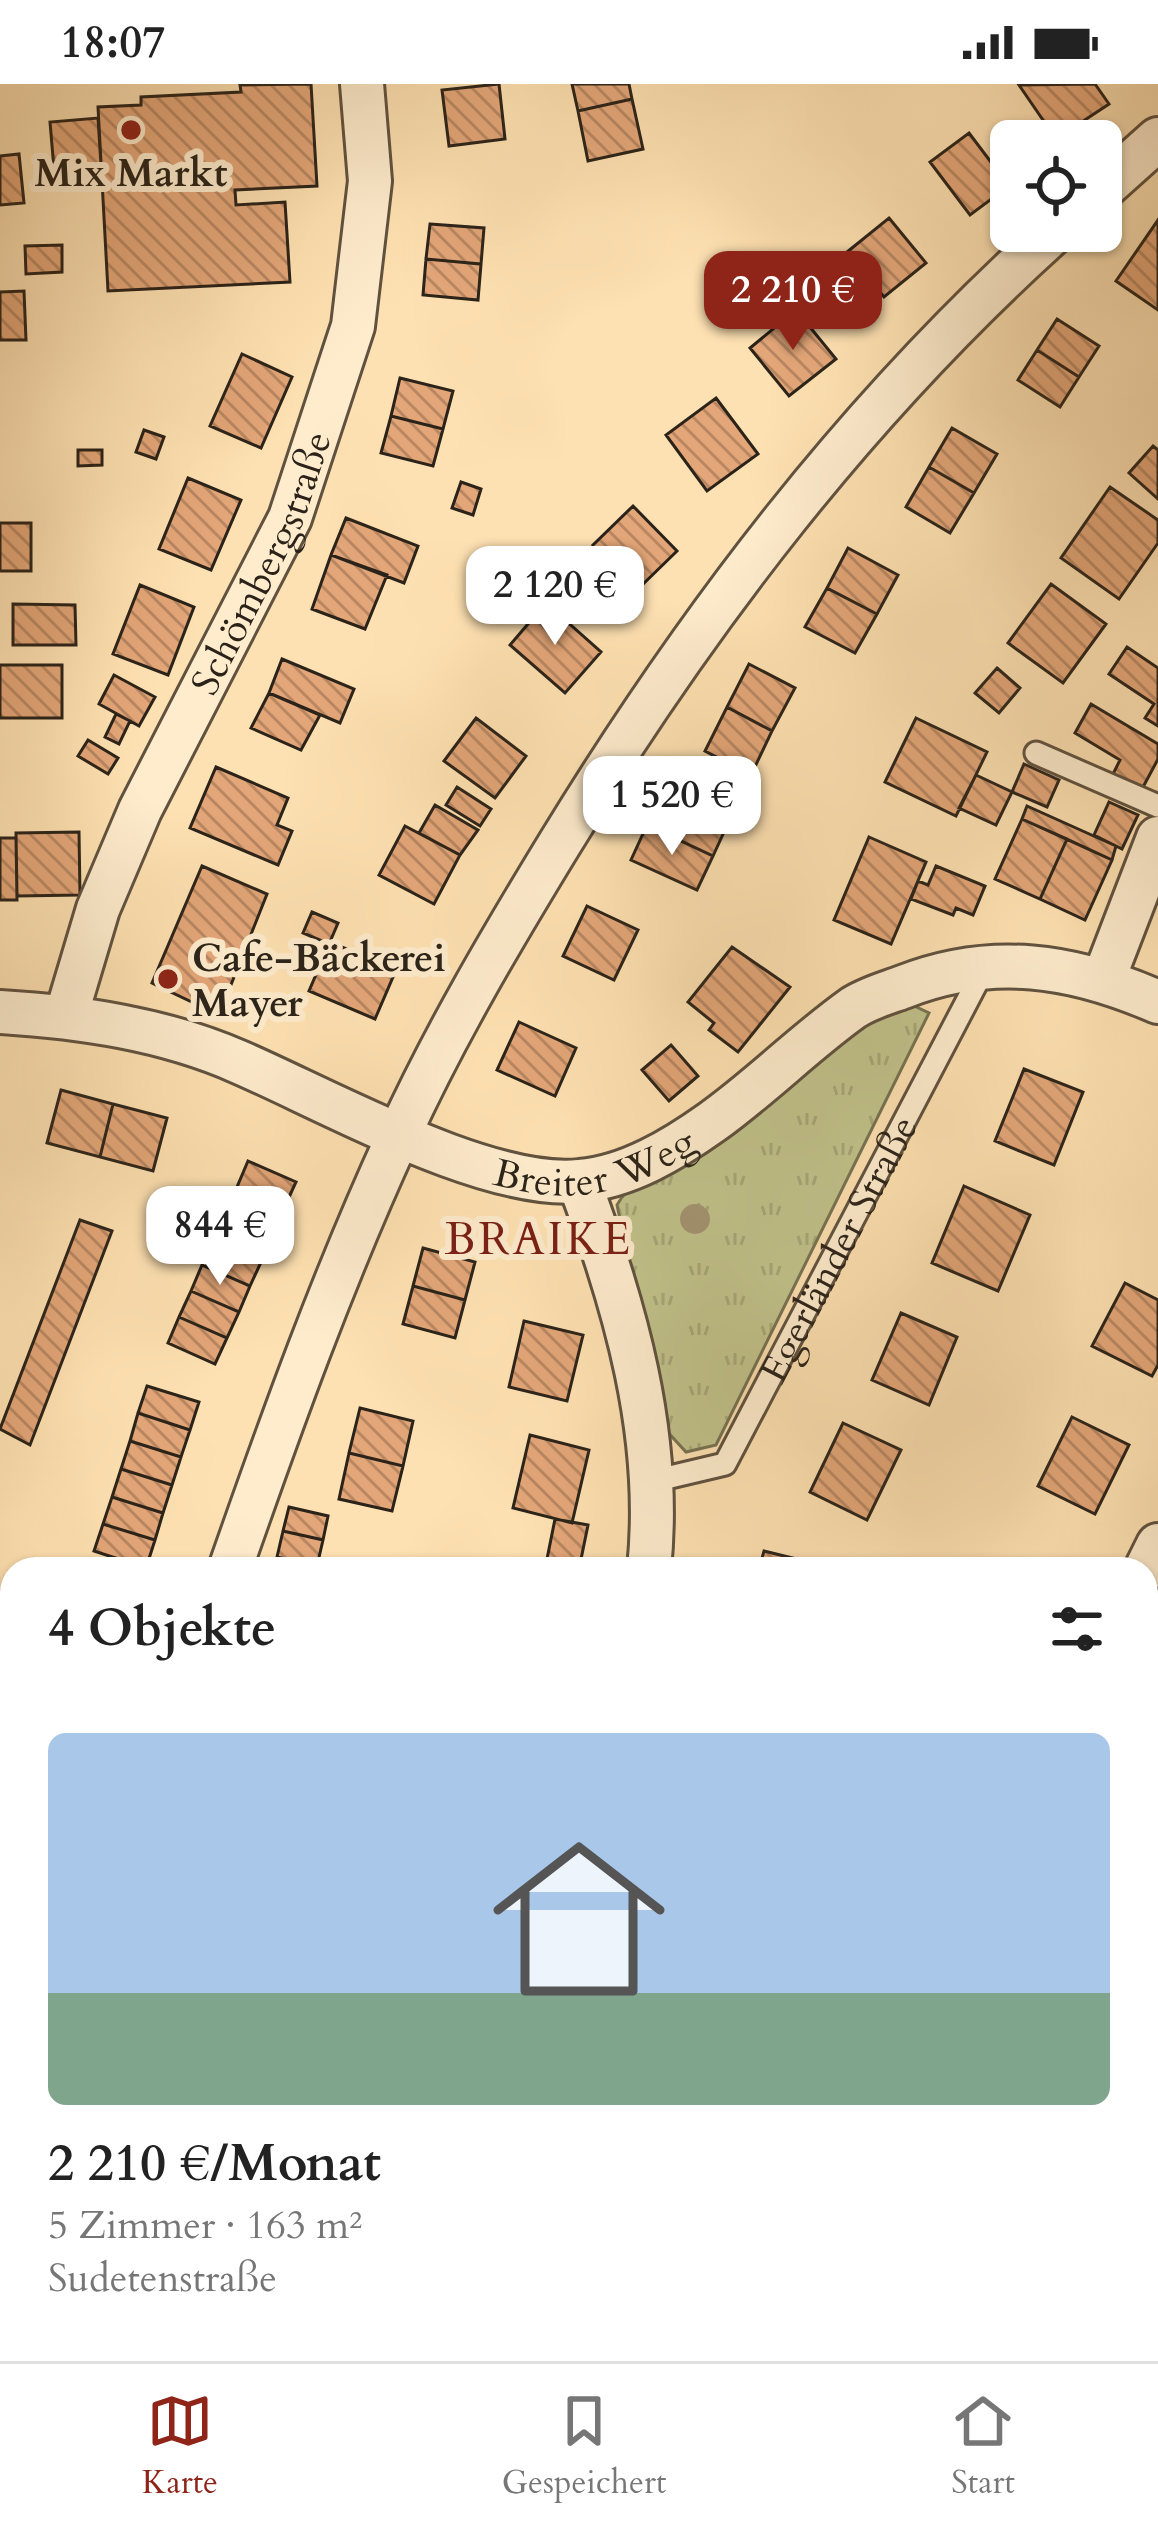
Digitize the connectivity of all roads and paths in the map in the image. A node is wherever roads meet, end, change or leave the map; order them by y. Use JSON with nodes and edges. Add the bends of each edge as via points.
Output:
{"nodes":[{"id":1,"x":362,"y":84,"type":"edge"},
{"id":2,"x":1158,"y":139,"type":"edge"},
{"id":3,"x":1122,"y":171,"type":"edge"},
{"id":4,"x":1033,"y":252,"type":"edge"},
{"id":5,"x":1036,"y":753,"type":"dead end"},
{"id":6,"x":1158,"y":806,"type":"edge"},
{"id":7,"x":1158,"y":838,"type":"edge"},
{"id":8,"x":986,"y":964,"type":"junction"},
{"id":9,"x":1104,"y":978,"type":"junction"},
{"id":10,"x":1158,"y":1001,"type":"edge"},
{"id":11,"x":0,"y":1012,"type":"edge"},
{"id":12,"x":66,"y":1016,"type":"junction"},
{"id":13,"x":399,"y":1135,"type":"junction"},
{"id":14,"x":579,"y":1182,"type":"junction"},
{"id":15,"x":649,"y":1482,"type":"junction"},
{"id":16,"x":234,"y":1557,"type":"edge"},
{"id":17,"x":649,"y":1557,"type":"edge"}],
"edges":[{"from":1,"to":12,"type":"street","name":"Schömbergstraße","via":[[370,181],[352,326],[290,518],[140,810],[98,909]]},
{"from":2,"to":3,"type":"street"},
{"from":4,"to":13,"type":"street","via":[[902,377],[715,606],[515,916]]},
{"from":5,"to":6,"type":"lane"},
{"from":7,"to":9,"type":"street"},
{"from":8,"to":9,"type":"street","name":"Breiter Weg"},
{"from":8,"to":14,"type":"street","name":"Breiter Weg","via":[[858,1005],[673,1150]]},
{"from":8,"to":15,"type":"lane","name":"Egerländer Straße","via":[[724,1464]]},
{"from":9,"to":10,"type":"street","name":"Breiter Weg"},
{"from":11,"to":12,"type":"street","name":"Breiter Weg"},
{"from":12,"to":13,"type":"street","name":"Breiter Weg","via":[[236,1060]]},
{"from":13,"to":14,"type":"street","name":"Breiter Weg","via":[[525,1176]]},
{"from":13,"to":16,"type":"street","via":[[302,1364]]},
{"from":14,"to":15,"type":"street","via":[[633,1344]]},
{"from":15,"to":17,"type":"street"}]}
